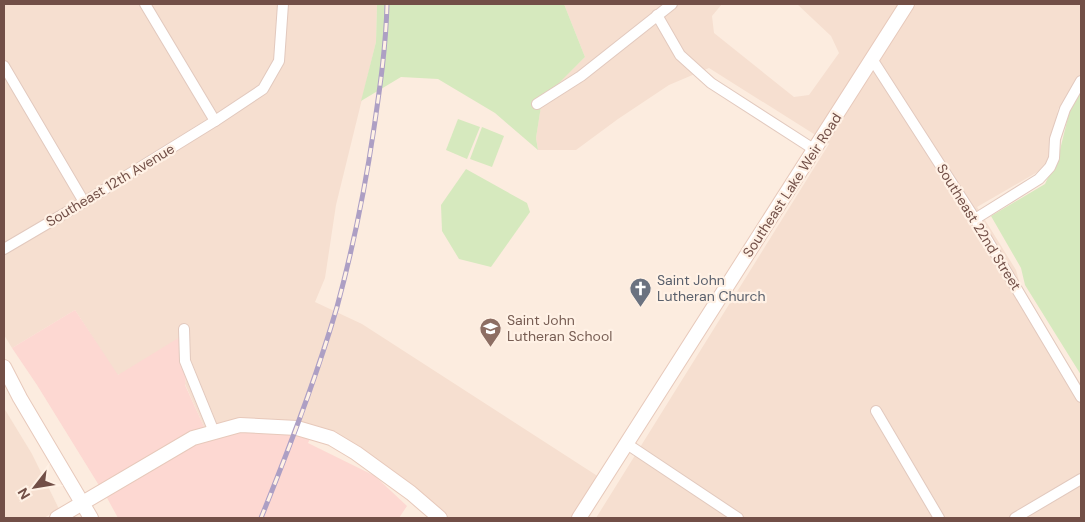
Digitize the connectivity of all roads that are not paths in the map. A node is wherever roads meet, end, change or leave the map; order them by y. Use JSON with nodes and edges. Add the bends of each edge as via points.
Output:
{"nodes":[{"id":1,"x":145,"y":4,"type":"edge"},
{"id":2,"x":283,"y":4,"type":"edge"},
{"id":3,"x":672,"y":4,"type":"edge"},
{"id":4,"x":907,"y":4,"type":"edge"},
{"id":5,"x":657,"y":15,"type":"junction"},
{"id":6,"x":872,"y":59,"type":"junction"},
{"id":7,"x":4,"y":66,"type":"edge"},
{"id":8,"x":1081,"y":81,"type":"edge"},
{"id":9,"x":537,"y":104,"type":"dead end"},
{"id":10,"x":215,"y":120,"type":"junction"},
{"id":11,"x":815,"y":150,"type":"junction"},
{"id":12,"x":84,"y":202,"type":"junction"},
{"id":13,"x":975,"y":219,"type":"junction"},
{"id":14,"x":4,"y":249,"type":"edge"},
{"id":15,"x":184,"y":329,"type":"dead end"},
{"id":16,"x":4,"y":367,"type":"edge"},
{"id":17,"x":1081,"y":397,"type":"edge"},
{"id":18,"x":876,"y":411,"type":"dead end"},
{"id":19,"x":214,"y":432,"type":"junction"},
{"id":20,"x":627,"y":444,"type":"junction"},
{"id":21,"x":1081,"y":479,"type":"edge"},
{"id":22,"x":82,"y":504,"type":"junction"},
{"id":23,"x":57,"y":518,"type":"edge"},
{"id":24,"x":91,"y":518,"type":"edge"},
{"id":25,"x":440,"y":518,"type":"edge"},
{"id":26,"x":579,"y":518,"type":"edge"},
{"id":27,"x":738,"y":518,"type":"edge"},
{"id":28,"x":939,"y":518,"type":"edge"},
{"id":29,"x":1015,"y":518,"type":"edge"}],
"edges":[{"from":1,"to":10,"type":"street"},
{"from":2,"to":10,"type":"street","name":"Southeast 12th Avenue","via":[[278,62],[263,89]]},
{"from":3,"to":5,"type":"street"},
{"from":4,"to":6,"type":"main road","name":"Southeast Lake Weir Road"},
{"from":5,"to":9,"type":"street","via":[[581,76]]},
{"from":5,"to":11,"type":"street","via":[[680,54],[712,83]]},
{"from":6,"to":11,"type":"main road","name":"Southeast Lake Weir Road"},
{"from":6,"to":13,"type":"street","name":"Southeast 22nd Street"},
{"from":7,"to":12,"type":"street"},
{"from":8,"to":13,"type":"street","via":[[1065,109],[1050,167],[1039,179]]},
{"from":10,"to":12,"type":"street","name":"Southeast 12th Avenue"},
{"from":11,"to":20,"type":"main road","name":"Southeast Lake Weir Road"},
{"from":12,"to":14,"type":"street","name":"Southeast 12th Avenue"},
{"from":13,"to":17,"type":"street","name":"Southeast 22nd Street"},
{"from":15,"to":19,"type":"street","via":[[185,361]]},
{"from":16,"to":22,"type":"main road"},
{"from":18,"to":28,"type":"street"},
{"from":19,"to":22,"type":"main road","via":[[194,438]]},
{"from":19,"to":25,"type":"main road","via":[[240,425],[297,428],[331,438],[411,493]]},
{"from":20,"to":26,"type":"main road","name":"Southeast Lake Weir Road"},
{"from":20,"to":27,"type":"street"},
{"from":21,"to":29,"type":"street"},
{"from":22,"to":23,"type":"main road"},
{"from":22,"to":24,"type":"main road"}]}
